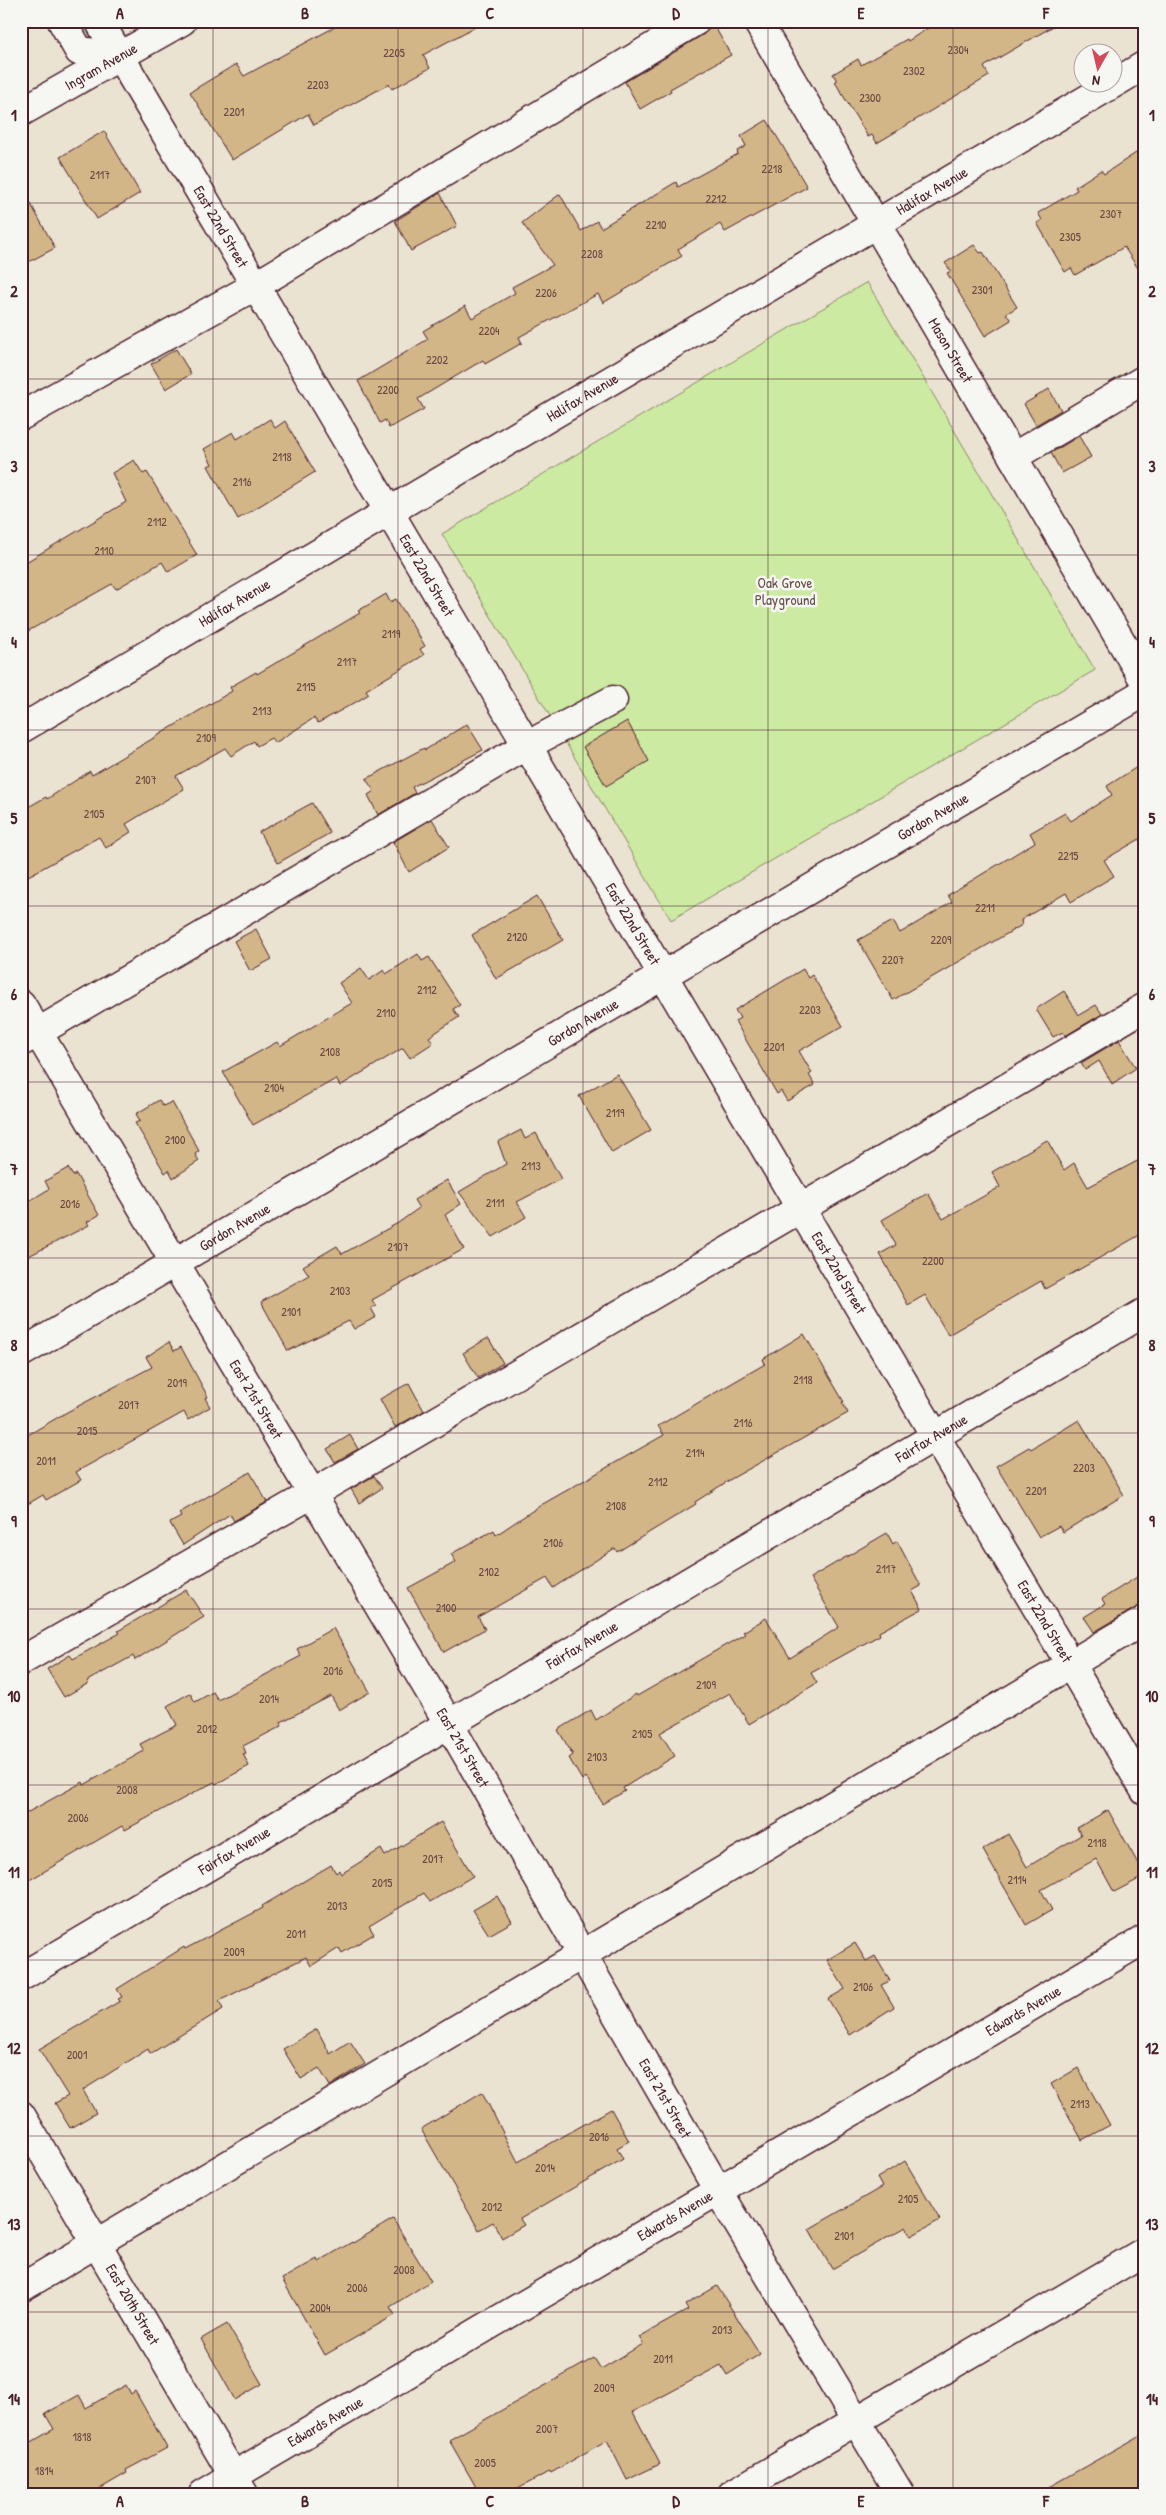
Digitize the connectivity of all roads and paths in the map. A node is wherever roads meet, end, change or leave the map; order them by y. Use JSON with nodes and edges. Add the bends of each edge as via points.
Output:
{"nodes":[{"id":1,"x":62,"y":21,"type":"edge"},
{"id":2,"x":99,"y":21,"type":"edge"},
{"id":3,"x":182,"y":21,"type":"edge"},
{"id":4,"x":696,"y":21,"type":"edge"},
{"id":5,"x":757,"y":21,"type":"edge"},
{"id":6,"x":120,"y":56,"type":"junction"},
{"id":7,"x":1145,"y":65,"type":"edge"},
{"id":8,"x":21,"y":112,"type":"edge"},
{"id":9,"x":877,"y":224,"type":"junction"},
{"id":10,"x":255,"y":286,"type":"junction"},
{"id":11,"x":1145,"y":380,"type":"edge"},
{"id":12,"x":21,"y":416,"type":"edge"},
{"id":13,"x":1013,"y":457,"type":"junction"},
{"id":14,"x":388,"y":511,"type":"junction"},
{"id":15,"x":1145,"y":682,"type":"edge"},
{"id":16,"x":1145,"y":692,"type":"edge"},
{"id":17,"x":613,"y":700,"type":"dead end"},
{"id":18,"x":21,"y":729,"type":"edge"},
{"id":19,"x":526,"y":746,"type":"junction"},
{"id":20,"x":662,"y":974,"type":"junction"},
{"id":21,"x":21,"y":1004,"type":"edge"},
{"id":22,"x":1145,"y":1006,"type":"edge"},
{"id":23,"x":30,"y":1037,"type":"edge"},
{"id":24,"x":800,"y":1208,"type":"junction"},
{"id":25,"x":174,"y":1263,"type":"junction"},
{"id":26,"x":1145,"y":1312,"type":"edge"},
{"id":27,"x":21,"y":1353,"type":"edge"},
{"id":28,"x":934,"y":1436,"type":"junction"},
{"id":29,"x":312,"y":1494,"type":"junction"},
{"id":30,"x":1145,"y":1620,"type":"edge"},
{"id":31,"x":21,"y":1661,"type":"edge"},
{"id":32,"x":1069,"y":1663,"type":"junction"},
{"id":33,"x":448,"y":1724,"type":"junction"},
{"id":34,"x":1145,"y":1791,"type":"edge"},
{"id":35,"x":1145,"y":1939,"type":"edge"},
{"id":36,"x":582,"y":1955,"type":"junction"},
{"id":37,"x":21,"y":1977,"type":"edge"},
{"id":38,"x":21,"y":2115,"type":"edge"},
{"id":39,"x":719,"y":2192,"type":"junction"},
{"id":40,"x":96,"y":2243,"type":"junction"},
{"id":41,"x":1145,"y":2251,"type":"edge"},
{"id":42,"x":21,"y":2288,"type":"edge"},
{"id":43,"x":856,"y":2420,"type":"junction"},
{"id":44,"x":239,"y":2485,"type":"edge"},
{"id":45,"x":204,"y":2494,"type":"edge"},
{"id":46,"x":732,"y":2494,"type":"edge"},
{"id":47,"x":900,"y":2494,"type":"edge"}],
"edges":[{"from":1,"to":6,"type":"street","via":[[79,51]]},
{"from":2,"to":6,"type":"street","name":"East 22nd Street"},
{"from":3,"to":6,"type":"street","name":"Ingram Avenue"},
{"from":4,"to":10,"type":"street"},
{"from":5,"to":9,"type":"street","name":"Mason Street"},
{"from":6,"to":8,"type":"street","name":"Ingram Avenue"},
{"from":6,"to":10,"type":"street","name":"East 22nd Street"},
{"from":7,"to":9,"type":"street","name":"Halifax Avenue"},
{"from":9,"to":13,"type":"street","name":"Mason Street"},
{"from":9,"to":14,"type":"street","name":"Halifax Avenue"},
{"from":10,"to":12,"type":"street"},
{"from":10,"to":14,"type":"street","name":"East 22nd Street"},
{"from":11,"to":13,"type":"street"},
{"from":13,"to":15,"type":"street","name":"Mason Street"},
{"from":14,"to":18,"type":"street","name":"Halifax Avenue"},
{"from":14,"to":19,"type":"street","name":"East 22nd Street"},
{"from":16,"to":20,"type":"street","name":"Gordon Avenue"},
{"from":17,"to":19,"type":"street"},
{"from":19,"to":20,"type":"street","name":"East 22nd Street"},
{"from":19,"to":23,"type":"street"},
{"from":20,"to":24,"type":"street","name":"East 22nd Street"},
{"from":20,"to":25,"type":"street","name":"Gordon Avenue"},
{"from":21,"to":23,"type":"street","name":"East 21st Street"},
{"from":22,"to":24,"type":"street"},
{"from":23,"to":25,"type":"street","name":"East 21st Street"},
{"from":24,"to":28,"type":"street","name":"East 22nd Street"},
{"from":24,"to":29,"type":"street"},
{"from":25,"to":27,"type":"street","name":"Gordon Avenue"},
{"from":25,"to":29,"type":"street","name":"East 21st Street"},
{"from":26,"to":28,"type":"street","name":"Fairfax Avenue"},
{"from":28,"to":32,"type":"street","name":"East 22nd Street"},
{"from":28,"to":33,"type":"street","name":"Fairfax Avenue"},
{"from":29,"to":31,"type":"street"},
{"from":29,"to":33,"type":"street","name":"East 21st Street"},
{"from":30,"to":32,"type":"street"},
{"from":32,"to":34,"type":"street","name":"East 22nd Street"},
{"from":32,"to":36,"type":"street"},
{"from":33,"to":36,"type":"street","name":"East 21st Street"},
{"from":33,"to":37,"type":"street","name":"Fairfax Avenue"},
{"from":35,"to":39,"type":"street","name":"Edwards Avenue"},
{"from":36,"to":39,"type":"street","name":"East 21st Street"},
{"from":36,"to":40,"type":"street"},
{"from":38,"to":40,"type":"street","name":"East 20th Street"},
{"from":39,"to":43,"type":"street","name":"East 21st Street"},
{"from":39,"to":44,"type":"street","name":"Edwards Avenue"},
{"from":40,"to":42,"type":"street"},
{"from":40,"to":44,"type":"street","name":"East 20th Street"},
{"from":41,"to":43,"type":"street"},
{"from":43,"to":46,"type":"street"},
{"from":43,"to":47,"type":"street","name":"East 21st Street"},
{"from":44,"to":45,"type":"street","name":"Edwards Avenue"}]}
